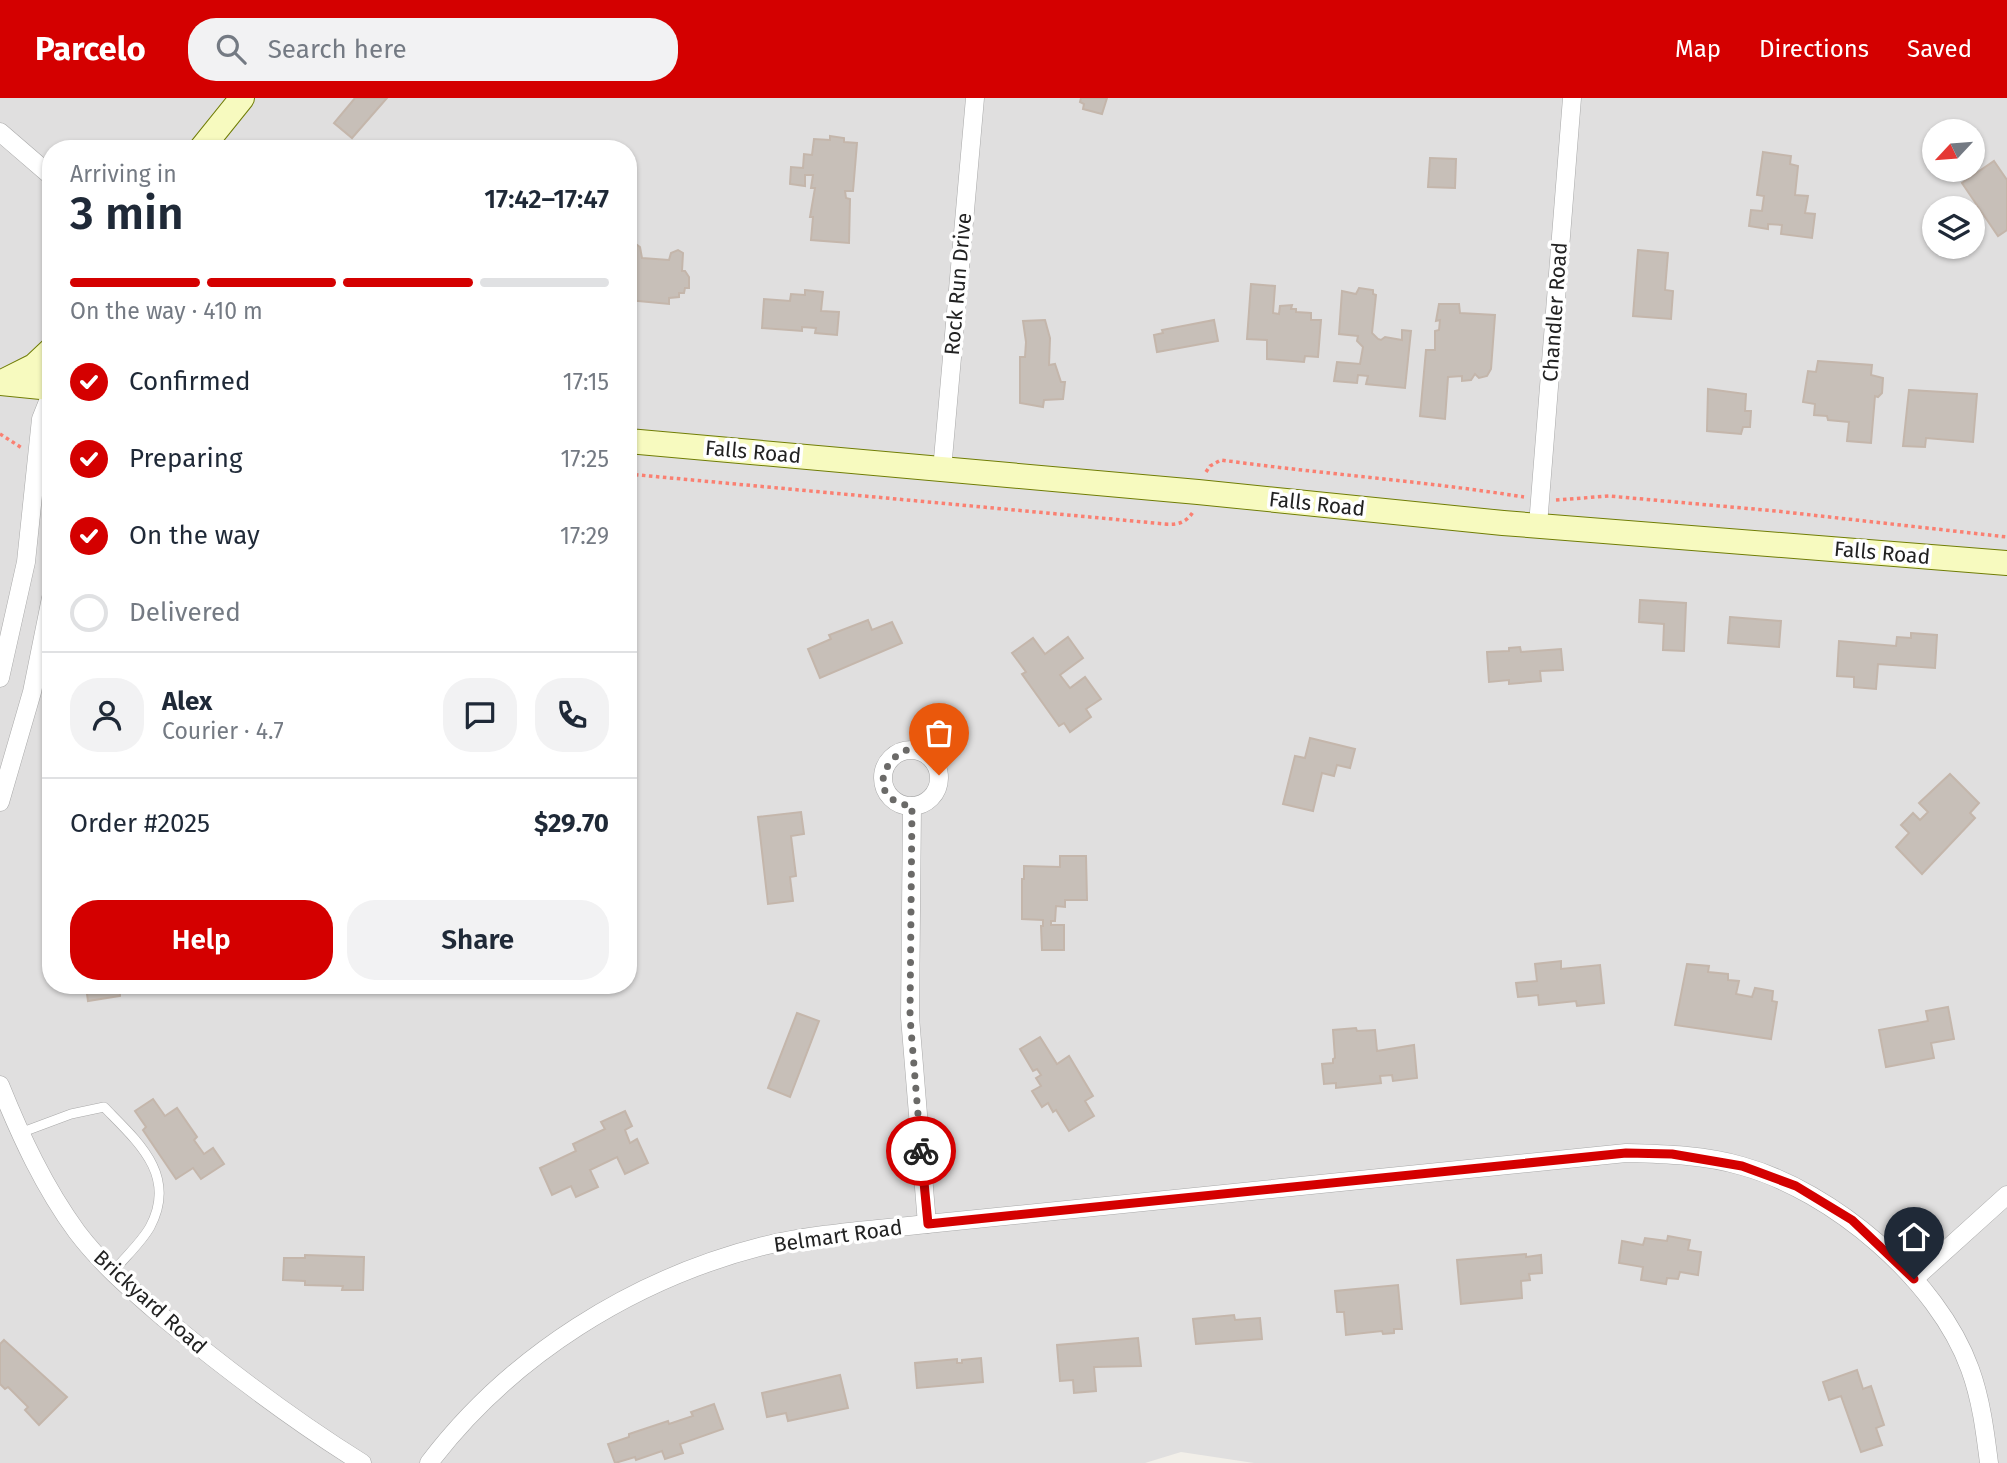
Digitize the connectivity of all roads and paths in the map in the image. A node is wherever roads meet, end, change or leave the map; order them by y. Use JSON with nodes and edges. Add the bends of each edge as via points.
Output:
{"nodes":[{"id":1,"x":242,"y":98,"type":"edge"},
{"id":2,"x":975,"y":98,"type":"edge"},
{"id":3,"x":1572,"y":98,"type":"edge"},
{"id":4,"x":0,"y":132,"type":"edge"},
{"id":5,"x":208,"y":140,"type":"edge"},
{"id":6,"x":42,"y":168,"type":"edge"},
{"id":7,"x":42,"y":358,"type":"edge"},
{"id":8,"x":0,"y":383,"type":"edge"},
{"id":9,"x":42,"y":387,"type":"edge"},
{"id":10,"x":42,"y":416,"type":"edge"},
{"id":11,"x":637,"y":442,"type":"edge"},
{"id":12,"x":942,"y":470,"type":"junction"},
{"id":13,"x":1538,"y":525,"type":"junction"},
{"id":14,"x":2007,"y":564,"type":"edge"},
{"id":15,"x":42,"y":643,"type":"edge"},
{"id":16,"x":0,"y":678,"type":"edge"},
{"id":17,"x":0,"y":802,"type":"edge"},
{"id":18,"x":912,"y":806,"type":"dead end"},
{"id":19,"x":0,"y":1086,"type":"edge"},
{"id":20,"x":19,"y":1133,"type":"junction"},
{"id":21,"x":2007,"y":1195,"type":"edge"},
{"id":22,"x":928,"y":1224,"type":"junction"},
{"id":23,"x":112,"y":1273,"type":"junction"},
{"id":24,"x":1914,"y":1279,"type":"junction"},
{"id":25,"x":362,"y":1463,"type":"edge"},
{"id":26,"x":429,"y":1463,"type":"edge"},
{"id":27,"x":1989,"y":1463,"type":"edge"}],
"edges":[{"from":1,"to":5,"type":"main road"},
{"from":2,"to":12,"type":"street","name":"Rock Run Drive"},
{"from":3,"to":13,"type":"street","name":"Chandler Road"},
{"from":4,"to":6,"type":"street"},
{"from":7,"to":8,"type":"main road"},
{"from":8,"to":9,"type":"main road"},
{"from":10,"to":16,"type":"street","via":[[26,562]]},
{"from":11,"to":12,"type":"main road","name":"Falls Road"},
{"from":12,"to":13,"type":"main road","name":"Falls Road"},
{"from":13,"to":14,"type":"main road","name":"Falls Road"},
{"from":15,"to":17,"type":"street"},
{"from":18,"to":22,"type":"street","via":[[910,1017]]},
{"from":19,"to":20,"type":"street","name":"Brickyard Road"},
{"from":20,"to":23,"type":"street","name":"Brickyard Road","via":[[66,1215]]},
{"from":20,"to":23,"type":"lane","via":[[104,1107],[140,1144],[157,1171],[160,1196],[150,1227]]},
{"from":21,"to":24,"type":"street"},
{"from":22,"to":24,"type":"street","name":"Belmart Road","via":[[1626,1153],[1672,1154],[1742,1166],[1796,1186],[1852,1220]]},
{"from":22,"to":26,"type":"street","name":"Belmart Road","via":[[763,1247],[695,1268],[628,1297],[502,1382],[453,1431]]},
{"from":23,"to":25,"type":"street","name":"Brickyard Road","via":[[210,1357]]},
{"from":24,"to":27,"type":"street","name":"Belmart Road","via":[[1945,1321],[1969,1368],[1984,1422]]}]}
